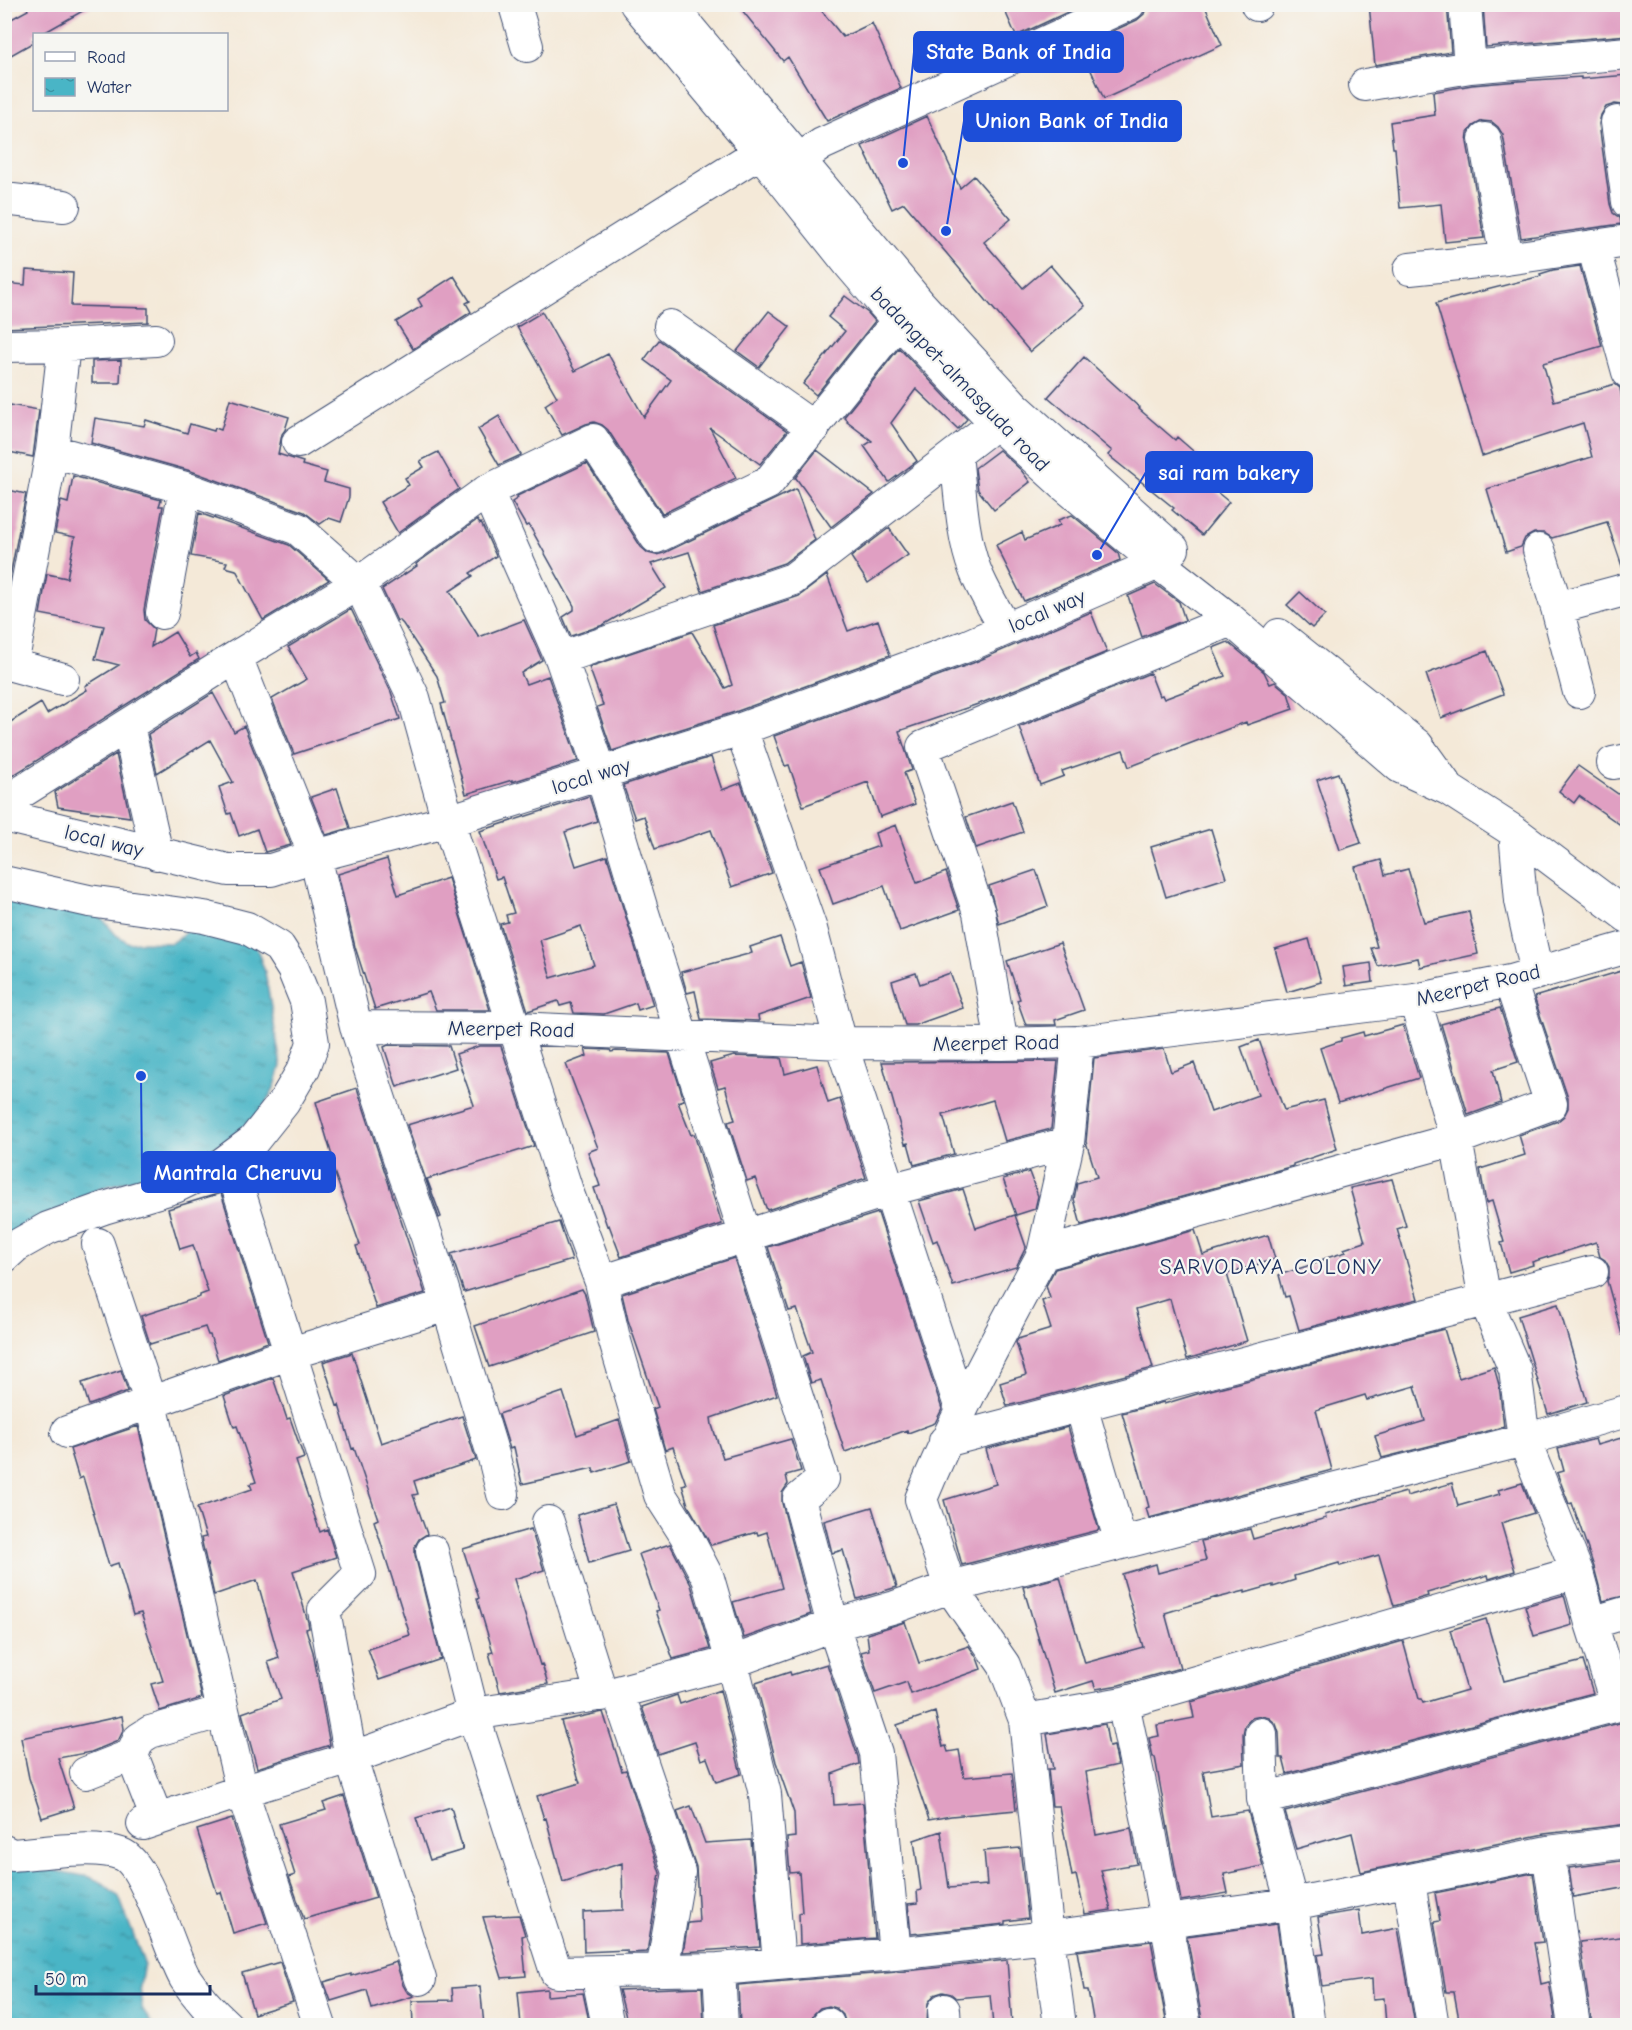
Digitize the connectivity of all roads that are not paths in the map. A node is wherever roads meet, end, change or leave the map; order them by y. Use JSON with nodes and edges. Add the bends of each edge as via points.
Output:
{"nodes":[{"id":1,"x":517,"y":4,"type":"edge"},
{"id":2,"x":636,"y":4,"type":"edge"},
{"id":3,"x":669,"y":4,"type":"edge"},
{"id":4,"x":1129,"y":4,"type":"edge"},
{"id":5,"x":1465,"y":4,"type":"edge"},
{"id":6,"x":527,"y":46,"type":"dead end"},
{"id":7,"x":1628,"y":53,"type":"edge"},
{"id":8,"x":1470,"y":67,"type":"junction"},
{"id":9,"x":1365,"y":85,"type":"dead end"},
{"id":10,"x":1617,"y":122,"type":"dead end"},
{"id":11,"x":1485,"y":139,"type":"dead end"},
{"id":12,"x":760,"y":152,"type":"junction"},
{"id":13,"x":798,"y":160,"type":"junction"},
{"id":14,"x":4,"y":199,"type":"edge"},
{"id":15,"x":1628,"y":202,"type":"edge"},
{"id":16,"x":64,"y":206,"type":"dead end"},
{"id":17,"x":1628,"y":241,"type":"edge"},
{"id":18,"x":1593,"y":246,"type":"junction"},
{"id":19,"x":861,"y":256,"type":"junction"},
{"id":20,"x":1506,"y":259,"type":"junction"},
{"id":21,"x":1410,"y":269,"type":"dead end"},
{"id":22,"x":898,"y":321,"type":"junction"},
{"id":23,"x":670,"y":326,"type":"dead end"},
{"id":24,"x":156,"y":340,"type":"dead end"},
{"id":25,"x":64,"y":345,"type":"junction"},
{"id":26,"x":4,"y":346,"type":"edge"},
{"id":27,"x":1628,"y":372,"type":"edge"},
{"id":28,"x":996,"y":423,"type":"junction"},
{"id":29,"x":814,"y":428,"type":"junction"},
{"id":30,"x":298,"y":442,"type":"dead end"},
{"id":31,"x":52,"y":451,"type":"junction"},
{"id":32,"x":956,"y":454,"type":"junction"},
{"id":33,"x":185,"y":488,"type":"junction"},
{"id":34,"x":487,"y":491,"type":"junction"},
{"id":35,"x":1539,"y":550,"type":"dead end"},
{"id":36,"x":1158,"y":563,"type":"junction"},
{"id":37,"x":359,"y":583,"type":"junction"},
{"id":38,"x":1628,"y":589,"type":"edge"},
{"id":39,"x":1557,"y":608,"type":"junction"},
{"id":40,"x":162,"y":613,"type":"dead end"},
{"id":41,"x":1231,"y":620,"type":"junction"},
{"id":42,"x":1006,"y":629,"type":"junction"},
{"id":43,"x":236,"y":657,"type":"junction"},
{"id":44,"x":561,"y":658,"type":"junction"},
{"id":45,"x":8,"y":664,"type":"edge"},
{"id":46,"x":63,"y":679,"type":"dead end"},
{"id":47,"x":1579,"y":692,"type":"dead end"},
{"id":48,"x":128,"y":726,"type":"junction"},
{"id":49,"x":741,"y":729,"type":"junction"},
{"id":50,"x":601,"y":773,"type":"junction"},
{"id":51,"x":1448,"y":789,"type":"junction"},
{"id":52,"x":4,"y":803,"type":"edge"},
{"id":53,"x":4,"y":816,"type":"edge"},
{"id":54,"x":447,"y":821,"type":"junction"},
{"id":55,"x":1515,"y":832,"type":"junction"},
{"id":56,"x":157,"y":854,"type":"junction"},
{"id":57,"x":315,"y":856,"type":"junction"},
{"id":58,"x":4,"y":882,"type":"edge"},
{"id":59,"x":1628,"y":917,"type":"edge"},
{"id":60,"x":1628,"y":947,"type":"edge"},
{"id":61,"x":1523,"y":977,"type":"junction"},
{"id":62,"x":1415,"y":1000,"type":"junction"},
{"id":63,"x":356,"y":1027,"type":"junction"},
{"id":64,"x":516,"y":1028,"type":"junction"},
{"id":65,"x":682,"y":1035,"type":"junction"},
{"id":66,"x":1078,"y":1041,"type":"junction"},
{"id":67,"x":841,"y":1043,"type":"junction"},
{"id":68,"x":1002,"y":1044,"type":"junction"},
{"id":69,"x":1456,"y":1140,"type":"junction"},
{"id":70,"x":1068,"y":1143,"type":"junction"},
{"id":71,"x":233,"y":1172,"type":"dead end"},
{"id":72,"x":889,"y":1191,"type":"junction"},
{"id":73,"x":746,"y":1237,"type":"junction"},
{"id":74,"x":98,"y":1244,"type":"dead end"},
{"id":75,"x":1043,"y":1254,"type":"junction"},
{"id":76,"x":4,"y":1257,"type":"edge"},
{"id":77,"x":1592,"y":1272,"type":"dead end"},
{"id":78,"x":601,"y":1282,"type":"junction"},
{"id":79,"x":1485,"y":1300,"type":"junction"},
{"id":80,"x":447,"y":1305,"type":"junction"},
{"id":81,"x":291,"y":1353,"type":"junction"},
{"id":82,"x":151,"y":1404,"type":"junction"},
{"id":83,"x":1082,"y":1406,"type":"junction"},
{"id":84,"x":961,"y":1409,"type":"junction"},
{"id":85,"x":1623,"y":1412,"type":"dead end"},
{"id":86,"x":67,"y":1432,"type":"dead end"},
{"id":87,"x":1524,"y":1440,"type":"junction"},
{"id":88,"x":945,"y":1441,"type":"junction"},
{"id":89,"x":503,"y":1494,"type":"dead end"},
{"id":90,"x":548,"y":1522,"type":"dead end"},
{"id":91,"x":1121,"y":1543,"type":"junction"},
{"id":92,"x":432,"y":1551,"type":"dead end"},
{"id":93,"x":1577,"y":1572,"type":"junction"},
{"id":94,"x":950,"y":1587,"type":"junction"},
{"id":95,"x":1628,"y":1612,"type":"edge"},
{"id":96,"x":1591,"y":1623,"type":"junction"},
{"id":97,"x":833,"y":1625,"type":"junction"},
{"id":98,"x":732,"y":1662,"type":"junction"},
{"id":99,"x":610,"y":1694,"type":"junction"},
{"id":100,"x":1123,"y":1703,"type":"junction"},
{"id":101,"x":1622,"y":1705,"type":"edge"},
{"id":102,"x":223,"y":1711,"type":"junction"},
{"id":103,"x":473,"y":1714,"type":"junction"},
{"id":104,"x":1025,"y":1720,"type":"junction"},
{"id":105,"x":1261,"y":1734,"type":"dead end"},
{"id":106,"x":132,"y":1755,"type":"junction"},
{"id":107,"x":351,"y":1758,"type":"junction"},
{"id":108,"x":86,"y":1773,"type":"dead end"},
{"id":109,"x":242,"y":1791,"type":"junction"},
{"id":110,"x":1263,"y":1800,"type":"junction"},
{"id":111,"x":1628,"y":1842,"type":"edge"},
{"id":112,"x":4,"y":1851,"type":"edge"},
{"id":113,"x":1548,"y":1852,"type":"junction"},
{"id":114,"x":1409,"y":1882,"type":"junction"},
{"id":115,"x":1292,"y":1904,"type":"junction"},
{"id":116,"x":1166,"y":1920,"type":"junction"},
{"id":117,"x":1048,"y":1937,"type":"junction"},
{"id":118,"x":895,"y":1954,"type":"junction"},
{"id":119,"x":779,"y":1964,"type":"junction"},
{"id":120,"x":662,"y":1970,"type":"junction"},
{"id":121,"x":719,"y":1970,"type":"junction"},
{"id":122,"x":597,"y":1972,"type":"junction"},
{"id":123,"x":420,"y":1978,"type":"dead end"},
{"id":124,"x":227,"y":2025,"type":"edge"},
{"id":125,"x":320,"y":2025,"type":"edge"},
{"id":126,"x":608,"y":2025,"type":"edge"},
{"id":127,"x":722,"y":2025,"type":"edge"},
{"id":128,"x":1060,"y":2025,"type":"edge"},
{"id":129,"x":1185,"y":2025,"type":"edge"},
{"id":130,"x":1309,"y":2025,"type":"edge"},
{"id":131,"x":1433,"y":2025,"type":"edge"},
{"id":132,"x":1574,"y":2025,"type":"edge"}],
"edges":[{"from":1,"to":6,"type":"street"},
{"from":2,"to":12,"type":"street","name":"badangpet-almasguda road"},
{"from":3,"to":13,"type":"street","name":"badangpet-almasguda road"},
{"from":4,"to":13,"type":"street","via":[[822,144]]},
{"from":5,"to":8,"type":"street"},
{"from":7,"to":8,"type":"street"},
{"from":8,"to":9,"type":"street"},
{"from":10,"to":15,"type":"street"},
{"from":11,"to":20,"type":"street"},
{"from":12,"to":19,"type":"street","name":"badangpet-almasguda road"},
{"from":12,"to":30,"type":"street"},
{"from":13,"to":19,"type":"street","name":"badangpet-almasguda road"},
{"from":14,"to":16,"type":"street"},
{"from":17,"to":18,"type":"street"},
{"from":18,"to":20,"type":"street"},
{"from":18,"to":27,"type":"street"},
{"from":19,"to":22,"type":"street","name":"badangpet-almasguda road"},
{"from":19,"to":51,"type":"street","name":"badangpet-almasguda road","via":[[919,303],[1016,408],[1164,542],[1417,746]]},
{"from":20,"to":21,"type":"street"},
{"from":22,"to":28,"type":"street","name":"badangpet-almasguda road"},
{"from":22,"to":29,"type":"street"},
{"from":23,"to":29,"type":"street"},
{"from":24,"to":25,"type":"street"},
{"from":25,"to":26,"type":"street"},
{"from":25,"to":31,"type":"street"},
{"from":28,"to":32,"type":"street"},
{"from":28,"to":36,"type":"street","name":"badangpet-almasguda road"},
{"from":29,"to":34,"type":"street","via":[[768,483],[656,537],[593,440]]},
{"from":31,"to":33,"type":"street"},
{"from":31,"to":45,"type":"street"},
{"from":32,"to":42,"type":"street","via":[[974,569]]},
{"from":32,"to":44,"type":"street","via":[[793,579]]},
{"from":33,"to":37,"type":"street","via":[[298,529]]},
{"from":33,"to":40,"type":"street"},
{"from":34,"to":37,"type":"street"},
{"from":34,"to":44,"type":"street"},
{"from":35,"to":39,"type":"street"},
{"from":36,"to":41,"type":"street","name":"badangpet-almasguda road"},
{"from":36,"to":42,"type":"street","name":"local way"},
{"from":37,"to":43,"type":"street"},
{"from":37,"to":54,"type":"street","via":[[414,698]]},
{"from":38,"to":39,"type":"street"},
{"from":39,"to":47,"type":"street"},
{"from":41,"to":51,"type":"street","name":"badangpet-almasguda road","via":[[1400,767]]},
{"from":41,"to":68,"type":"street","via":[[923,747],[979,913]]},
{"from":42,"to":49,"type":"street","name":"local way"},
{"from":43,"to":48,"type":"street"},
{"from":43,"to":57,"type":"street"},
{"from":44,"to":50,"type":"street"},
{"from":45,"to":46,"type":"street"},
{"from":48,"to":52,"type":"street"},
{"from":48,"to":56,"type":"street"},
{"from":49,"to":50,"type":"street","name":"local way"},
{"from":49,"to":67,"type":"street","via":[[811,929]]},
{"from":50,"to":54,"type":"street","name":"local way"},
{"from":50,"to":65,"type":"street"},
{"from":51,"to":55,"type":"street","name":"badangpet-almasguda road"},
{"from":53,"to":56,"type":"street","name":"local way"},
{"from":54,"to":57,"type":"street","name":"local way"},
{"from":54,"to":64,"type":"street"},
{"from":55,"to":59,"type":"street","name":"badangpet-almasguda road"},
{"from":55,"to":61,"type":"street"},
{"from":56,"to":57,"type":"street","name":"local way","via":[[228,870],[271,870]]},
{"from":57,"to":63,"type":"street"},
{"from":58,"to":76,"type":"street","via":[[88,901],[204,917],[247,928],[279,947],[293,969],[306,1001],[313,1042],[304,1068],[284,1102],[253,1141],[222,1164],[175,1187],[48,1228]]},
{"from":60,"to":61,"type":"street","name":"Meerpet Road"},
{"from":61,"to":62,"type":"street","name":"Meerpet Road"},
{"from":61,"to":69,"type":"street","via":[[1551,1104]]},
{"from":62,"to":66,"type":"street","name":"Meerpet Road"},
{"from":62,"to":69,"type":"street"},
{"from":63,"to":64,"type":"street","name":"Meerpet Road"},
{"from":63,"to":80,"type":"street"},
{"from":64,"to":65,"type":"street","name":"Meerpet Road"},
{"from":64,"to":78,"type":"street","via":[[567,1191]]},
{"from":65,"to":67,"type":"street","name":"Meerpet Road"},
{"from":65,"to":73,"type":"street"},
{"from":66,"to":68,"type":"street","name":"Meerpet Road"},
{"from":66,"to":70,"type":"street"},
{"from":67,"to":68,"type":"street","name":"Meerpet Road"},
{"from":67,"to":72,"type":"street"},
{"from":69,"to":75,"type":"street"},
{"from":69,"to":79,"type":"street"},
{"from":70,"to":72,"type":"street"},
{"from":70,"to":75,"type":"street"},
{"from":71,"to":81,"type":"street"},
{"from":72,"to":73,"type":"street"},
{"from":72,"to":84,"type":"street"},
{"from":73,"to":78,"type":"street"},
{"from":73,"to":97,"type":"street","via":[[823,1479],[799,1499]]},
{"from":74,"to":82,"type":"street"},
{"from":75,"to":84,"type":"street"},
{"from":77,"to":79,"type":"street"},
{"from":78,"to":98,"type":"street","via":[[660,1495],[708,1578]]},
{"from":79,"to":83,"type":"street"},
{"from":79,"to":87,"type":"street","via":[[1515,1370]]},
{"from":80,"to":81,"type":"street"},
{"from":80,"to":89,"type":"street"},
{"from":81,"to":82,"type":"street"},
{"from":81,"to":107,"type":"street","via":[[360,1574],[324,1610]]},
{"from":82,"to":86,"type":"street"},
{"from":82,"to":102,"type":"street"},
{"from":83,"to":88,"type":"street"},
{"from":83,"to":91,"type":"street"},
{"from":84,"to":88,"type":"street"},
{"from":85,"to":87,"type":"street"},
{"from":87,"to":91,"type":"street"},
{"from":87,"to":93,"type":"street"},
{"from":88,"to":94,"type":"street","via":[[921,1499]]},
{"from":90,"to":99,"type":"street"},
{"from":91,"to":94,"type":"street"},
{"from":92,"to":103,"type":"street"},
{"from":93,"to":96,"type":"street"},
{"from":93,"to":100,"type":"street"},
{"from":94,"to":97,"type":"street"},
{"from":94,"to":104,"type":"street","via":[[1004,1665]]},
{"from":95,"to":96,"type":"street"},
{"from":96,"to":101,"type":"street"},
{"from":97,"to":98,"type":"street"},
{"from":97,"to":118,"type":"street","via":[[876,1753]]},
{"from":98,"to":99,"type":"street"},
{"from":98,"to":119,"type":"street","via":[[765,1794]]},
{"from":99,"to":103,"type":"street"},
{"from":99,"to":120,"type":"street","via":[[679,1872]]},
{"from":100,"to":104,"type":"street"},
{"from":100,"to":116,"type":"street"},
{"from":101,"to":110,"type":"street"},
{"from":102,"to":106,"type":"street","via":[[150,1732],[139,1739]]},
{"from":102,"to":109,"type":"street"},
{"from":103,"to":107,"type":"street"},
{"from":103,"to":122,"type":"street","via":[[556,1972]]},
{"from":104,"to":117,"type":"street"},
{"from":105,"to":110,"type":"street"},
{"from":106,"to":108,"type":"street"},
{"from":106,"to":109,"type":"street","via":[[150,1821]]},
{"from":107,"to":109,"type":"street"},
{"from":107,"to":123,"type":"street"},
{"from":109,"to":125,"type":"street"},
{"from":110,"to":115,"type":"street"},
{"from":111,"to":113,"type":"street"},
{"from":112,"to":124,"type":"street","via":[[12,1855],[108,1850],[124,1855],[136,1866],[185,1977]]},
{"from":113,"to":114,"type":"street"},
{"from":113,"to":132,"type":"street"},
{"from":114,"to":115,"type":"street"},
{"from":114,"to":131,"type":"street"},
{"from":115,"to":116,"type":"street"},
{"from":115,"to":130,"type":"street"},
{"from":116,"to":117,"type":"street"},
{"from":116,"to":129,"type":"street"},
{"from":117,"to":118,"type":"street"},
{"from":117,"to":128,"type":"street"},
{"from":118,"to":119,"type":"street"},
{"from":119,"to":121,"type":"street"},
{"from":120,"to":121,"type":"street"},
{"from":120,"to":122,"type":"street"},
{"from":121,"to":127,"type":"street"},
{"from":122,"to":126,"type":"street"}]}
